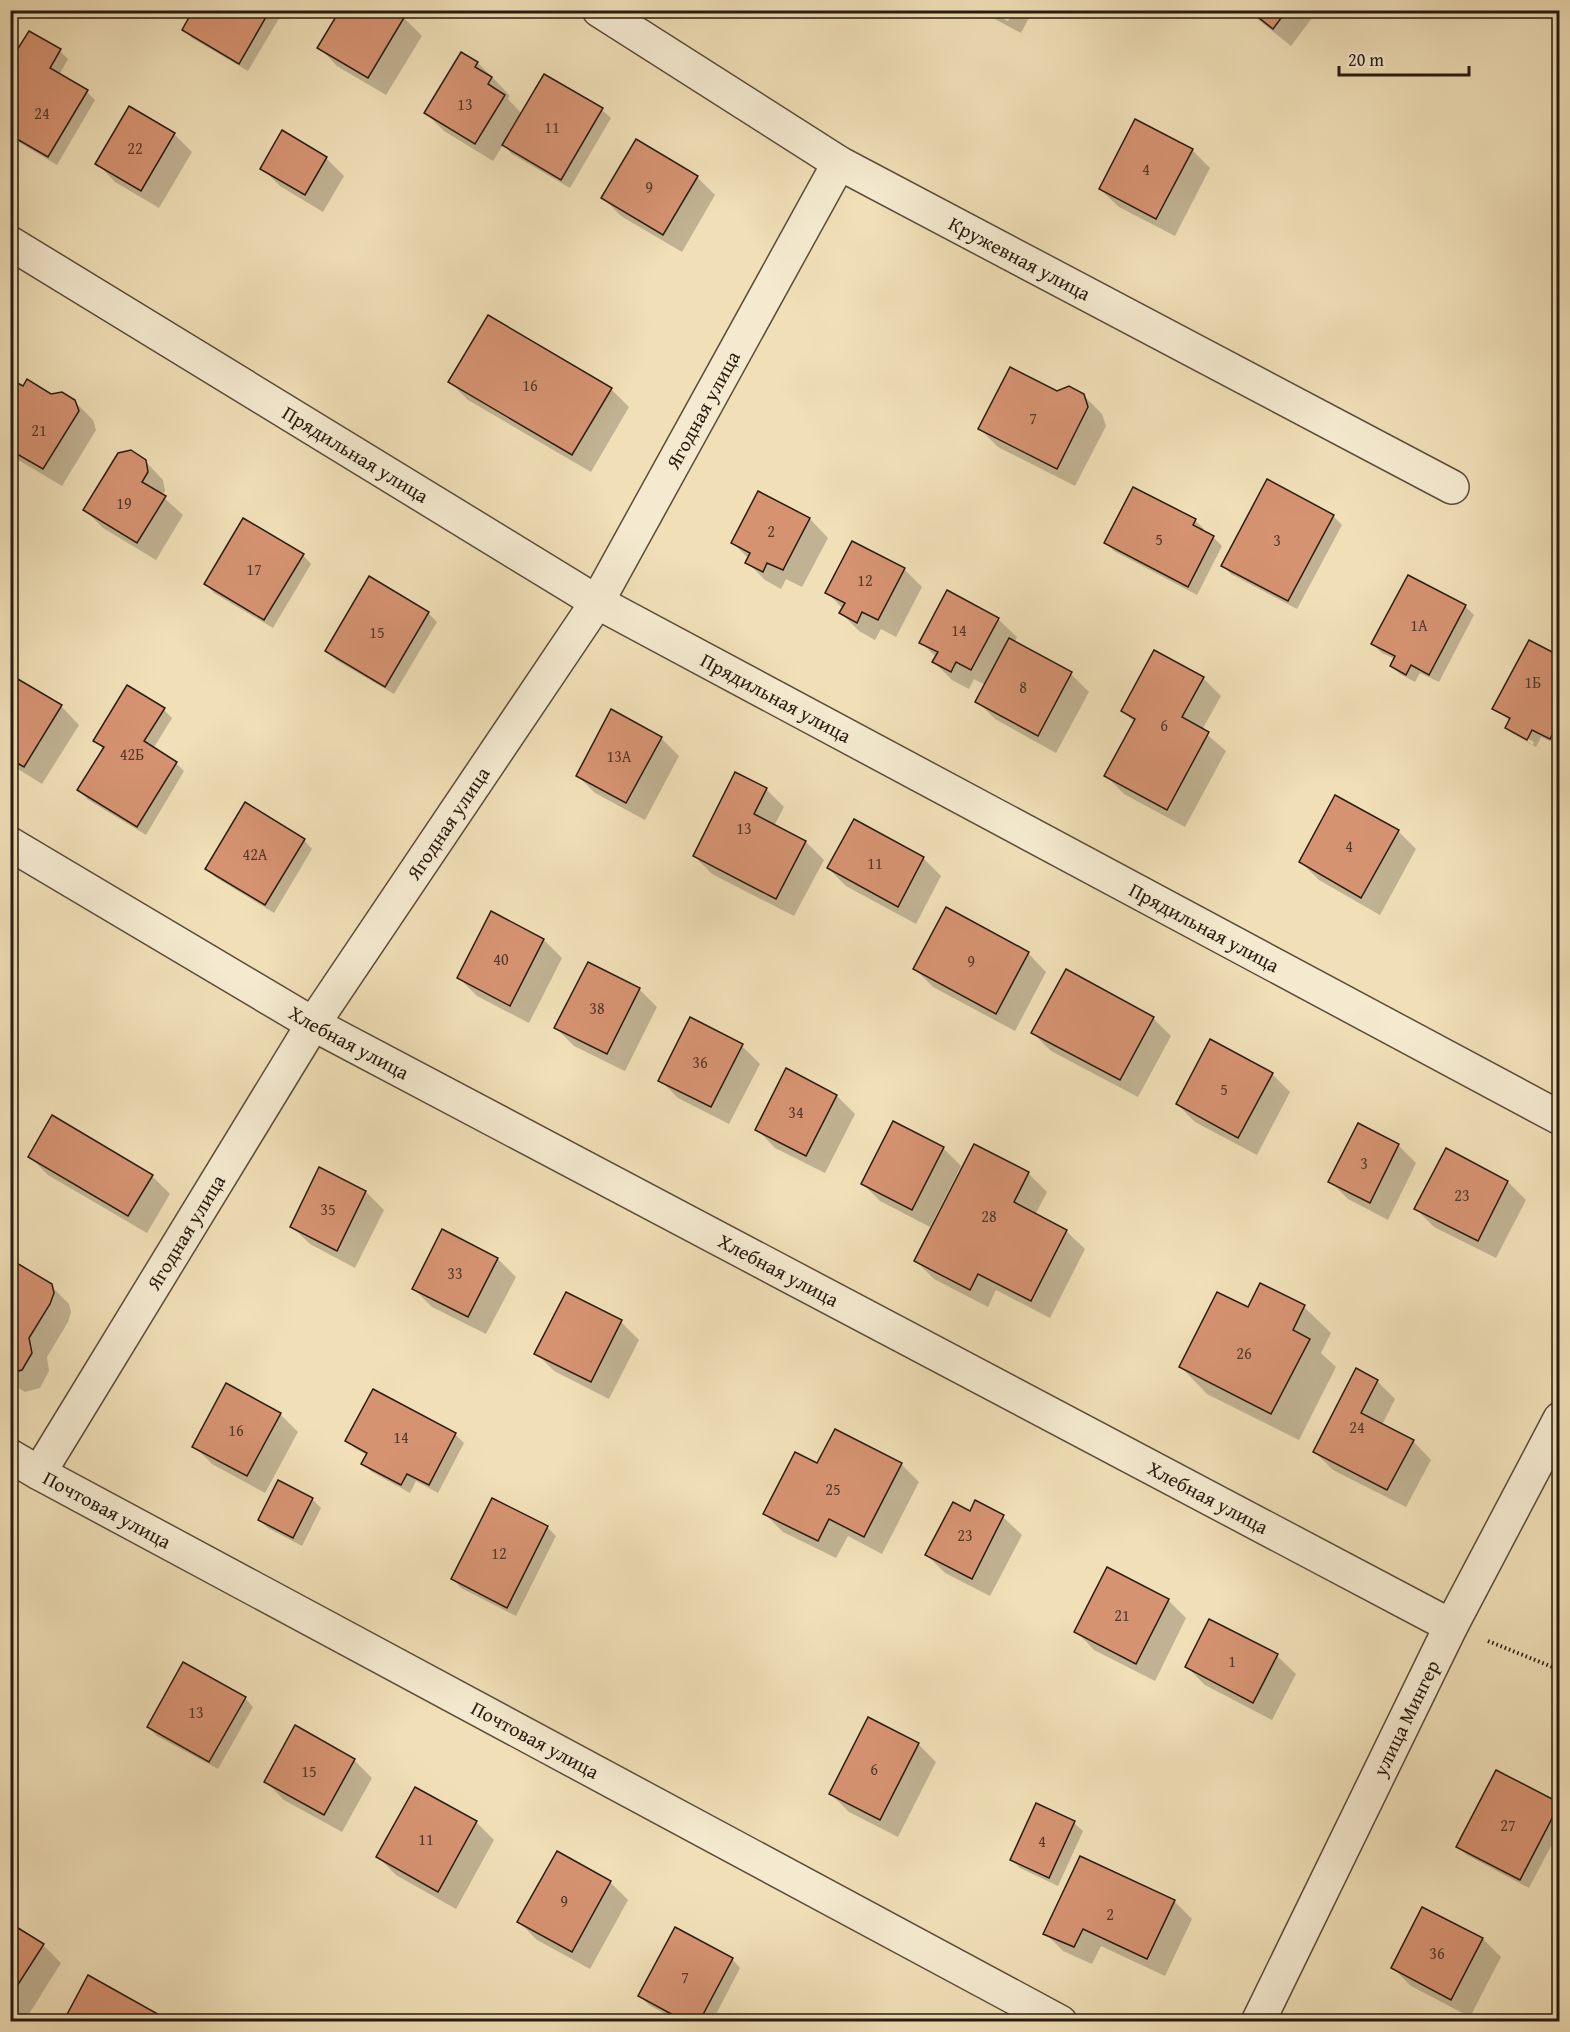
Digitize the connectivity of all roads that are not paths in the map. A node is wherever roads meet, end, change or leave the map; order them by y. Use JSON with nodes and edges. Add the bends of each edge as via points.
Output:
{"nodes":[{"id":1,"x":599,"y":10,"type":"edge"},
{"id":2,"x":839,"y":163,"type":"junction"},
{"id":3,"x":10,"y":243,"type":"edge"},
{"id":4,"x":1452,"y":487,"type":"dead end"},
{"id":5,"x":597,"y":602,"type":"junction"},
{"id":6,"x":10,"y":844,"type":"edge"},
{"id":7,"x":313,"y":1024,"type":"junction"},
{"id":8,"x":1560,"y":1118,"type":"edge"},
{"id":9,"x":1560,"y":1419,"type":"edge"},
{"id":10,"x":10,"y":1456,"type":"edge"},
{"id":11,"x":39,"y":1473,"type":"junction"},
{"id":12,"x":1451,"y":1626,"type":"junction"},
{"id":13,"x":1060,"y":2022,"type":"edge"},
{"id":14,"x":1258,"y":2022,"type":"edge"}],
"edges":[{"from":1,"to":2,"type":"street","name":"Кружевная улица"},
{"from":2,"to":4,"type":"street","name":"Кружевная улица"},
{"from":2,"to":5,"type":"street","name":"Ягодная улица"},
{"from":3,"to":5,"type":"street","name":"Прядильная улица"},
{"from":5,"to":7,"type":"street","name":"Ягодная улица"},
{"from":5,"to":8,"type":"street","name":"Прядильная улица"},
{"from":6,"to":7,"type":"street","name":"Хлебная улица"},
{"from":7,"to":11,"type":"street","name":"Ягодная улица"},
{"from":7,"to":12,"type":"street","name":"Хлебная улица"},
{"from":9,"to":12,"type":"street","name":"улица Мингер"},
{"from":10,"to":11,"type":"street","name":"Почтовая улица"},
{"from":11,"to":13,"type":"street","name":"Почтовая улица"},
{"from":12,"to":14,"type":"street","name":"улица Мингер"}]}
